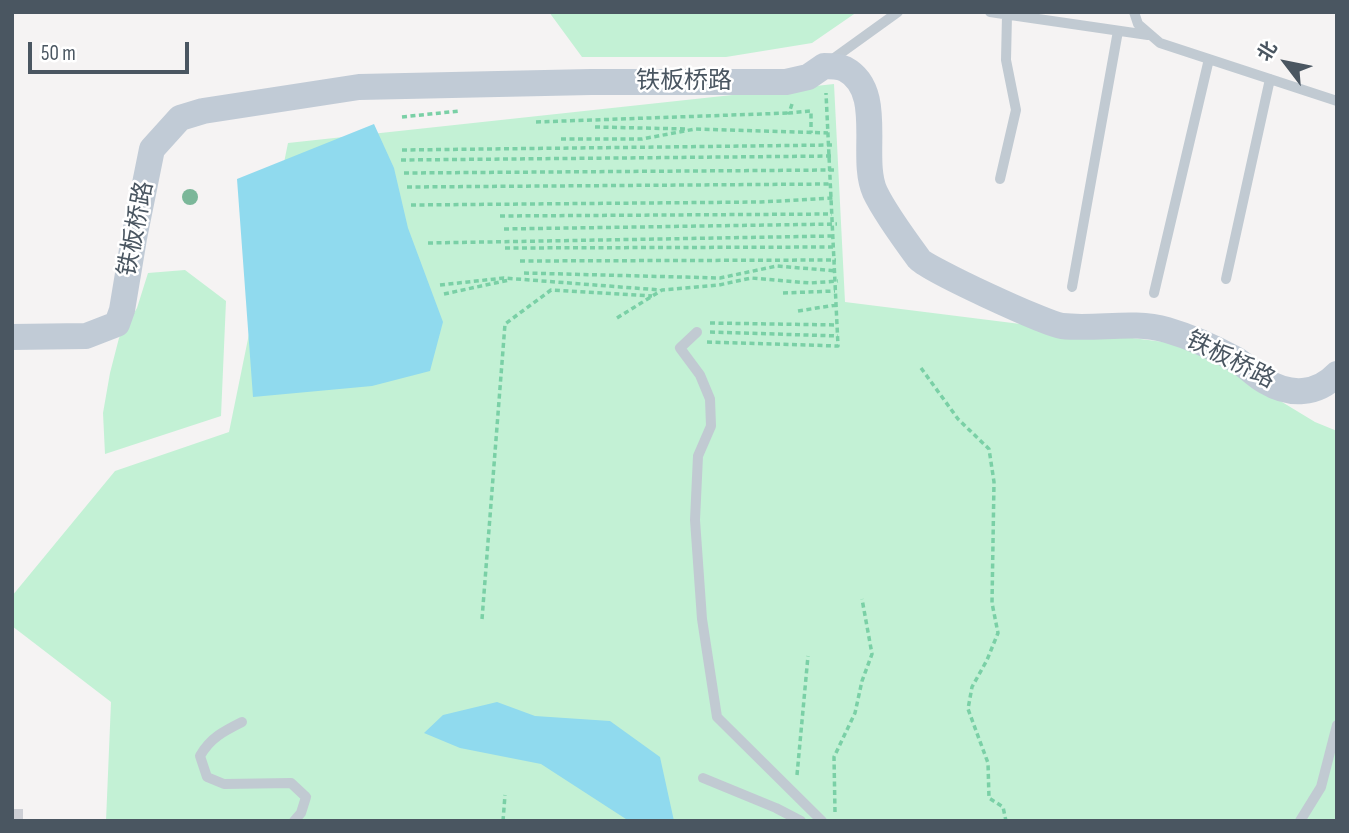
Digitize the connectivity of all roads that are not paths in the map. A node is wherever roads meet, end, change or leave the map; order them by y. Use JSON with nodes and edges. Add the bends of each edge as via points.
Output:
{"nodes":[{"id":1,"x":898,"y":12,"type":"edge"},
{"id":2,"x":990,"y":12,"type":"edge"},
{"id":3,"x":1133,"y":12,"type":"edge"},
{"id":4,"x":1007,"y":15,"type":"junction"},
{"id":5,"x":1118,"y":31,"type":"junction"},
{"id":6,"x":1149,"y":35,"type":"junction"},
{"id":7,"x":1209,"y":59,"type":"junction"},
{"id":8,"x":824,"y":66,"type":"junction"},
{"id":9,"x":1270,"y":79,"type":"junction"},
{"id":10,"x":1337,"y":101,"type":"edge"},
{"id":11,"x":1000,"y":179,"type":"dead end"},
{"id":12,"x":1226,"y":279,"type":"dead end"},
{"id":13,"x":1072,"y":287,"type":"dead end"},
{"id":14,"x":1154,"y":293,"type":"dead end"},
{"id":15,"x":697,"y":332,"type":"road end"},
{"id":16,"x":12,"y":337,"type":"edge"},
{"id":17,"x":1337,"y":374,"type":"edge"},
{"id":18,"x":242,"y":722,"type":"dead end"},
{"id":19,"x":1337,"y":725,"type":"edge"},
{"id":20,"x":703,"y":778,"type":"dead end"},
{"id":21,"x":294,"y":821,"type":"edge"},
{"id":22,"x":801,"y":821,"type":"edge"},
{"id":23,"x":822,"y":821,"type":"edge"},
{"id":24,"x":1300,"y":821,"type":"edge"}],
"edges":[{"from":1,"to":8,"type":"lane"},
{"from":2,"to":4,"type":"lane"},
{"from":3,"to":6,"type":"lane"},
{"from":4,"to":5,"type":"lane"},
{"from":4,"to":11,"type":"lane","via":[[1006,60],[1016,110]]},
{"from":5,"to":6,"type":"lane"},
{"from":5,"to":13,"type":"lane"},
{"from":6,"to":7,"type":"lane"},
{"from":7,"to":9,"type":"lane"},
{"from":7,"to":14,"type":"lane"},
{"from":8,"to":16,"type":"street","name":"铁板桥路","via":[[808,78],[786,82],[359,88],[180,118],[152,149],[117,324],[86,336]]},
{"from":8,"to":17,"type":"street","name":"铁板桥路","via":[[843,67],[855,76],[866,95],[874,191],[921,262],[1058,326],[1143,325],[1199,341],[1238,361],[1265,382],[1291,391],[1319,389]]},
{"from":9,"to":10,"type":"lane"},
{"from":9,"to":12,"type":"lane"},
{"from":15,"to":23,"type":"lane","via":[[680,348],[710,400],[711,426],[698,456],[695,520],[702,619],[717,717]]},
{"from":18,"to":21,"type":"lane","via":[[208,743],[200,756],[207,777],[224,784],[291,783],[306,797]]},
{"from":19,"to":24,"type":"lane","via":[[1321,787]]},
{"from":20,"to":22,"type":"lane"}]}
